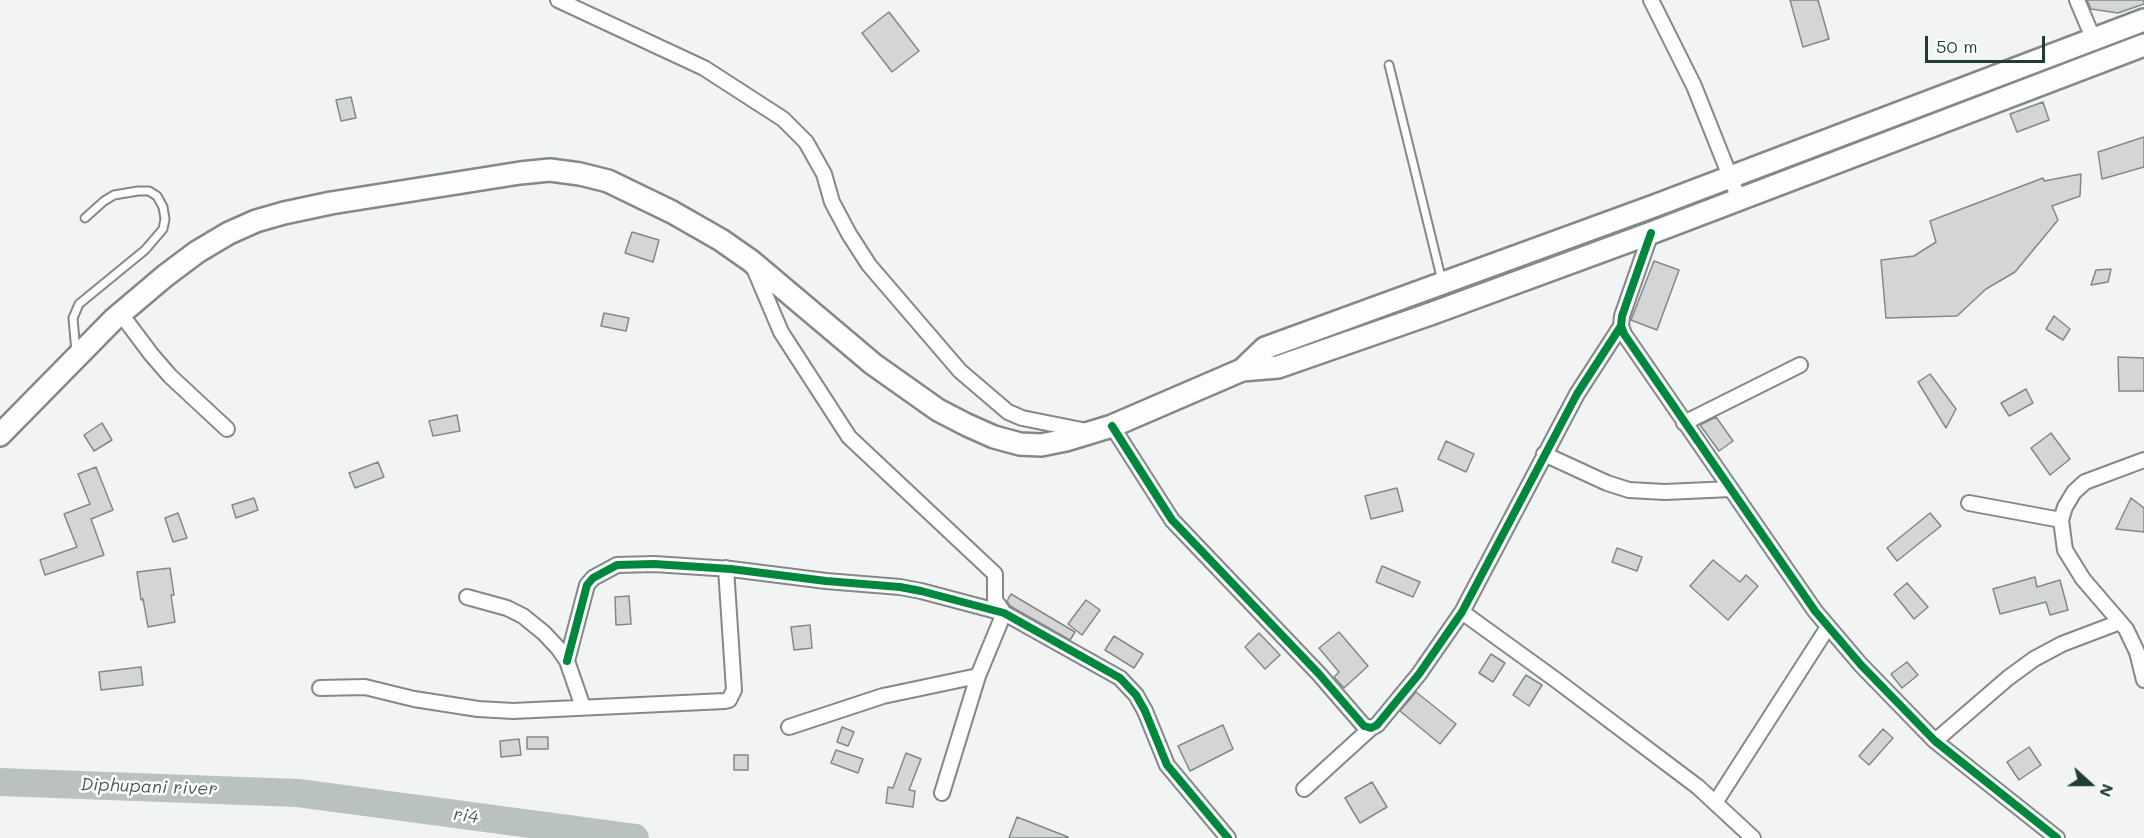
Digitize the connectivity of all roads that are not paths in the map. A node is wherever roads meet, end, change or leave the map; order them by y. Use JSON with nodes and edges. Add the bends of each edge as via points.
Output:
{"nodes":[{"id":1,"x":558,"y":0,"type":"edge"},
{"id":2,"x":1651,"y":0,"type":"edge"},
{"id":3,"x":2078,"y":0,"type":"edge"},
{"id":4,"x":2144,"y":20,"type":"edge"},
{"id":5,"x":2093,"y":38,"type":"junction"},
{"id":6,"x":2144,"y":45,"type":"edge"},
{"id":7,"x":1389,"y":65,"type":"dead end"},
{"id":8,"x":1731,"y":176,"type":"junction"},
{"id":9,"x":1739,"y":199,"type":"junction"},
{"id":10,"x":85,"y":218,"type":"dead end"},
{"id":11,"x":1651,"y":233,"type":"junction"},
{"id":12,"x":751,"y":261,"type":"junction"},
{"id":13,"x":1443,"y":284,"type":"junction"},
{"id":14,"x":121,"y":314,"type":"junction"},
{"id":15,"x":1621,"y":326,"type":"junction"},
{"id":16,"x":76,"y":356,"type":"junction"},
{"id":17,"x":1800,"y":365,"type":"dead end"},
{"id":18,"x":1242,"y":370,"type":"junction"},
{"id":19,"x":1684,"y":423,"type":"junction"},
{"id":20,"x":227,"y":429,"type":"dead end"},
{"id":21,"x":1102,"y":429,"type":"junction"},
{"id":22,"x":0,"y":435,"type":"edge"},
{"id":23,"x":1544,"y":454,"type":"junction"},
{"id":24,"x":2144,"y":460,"type":"edge"},
{"id":25,"x":1731,"y":489,"type":"junction"},
{"id":26,"x":1969,"y":503,"type":"dead end"},
{"id":27,"x":2061,"y":520,"type":"junction"},
{"id":28,"x":726,"y":568,"type":"junction"},
{"id":29,"x":467,"y":597,"type":"dead end"},
{"id":30,"x":1462,"y":612,"type":"junction"},
{"id":31,"x":1004,"y":613,"type":"junction"},
{"id":32,"x":2120,"y":622,"type":"junction"},
{"id":33,"x":1828,"y":627,"type":"junction"},
{"id":34,"x":567,"y":661,"type":"junction"},
{"id":35,"x":978,"y":676,"type":"junction"},
{"id":36,"x":2144,"y":680,"type":"edge"},
{"id":37,"x":320,"y":688,"type":"dead end"},
{"id":38,"x":583,"y":707,"type":"junction"},
{"id":39,"x":789,"y":727,"type":"dead end"},
{"id":40,"x":1371,"y":728,"type":"junction"},
{"id":41,"x":1935,"y":741,"type":"junction"},
{"id":42,"x":1304,"y":789,"type":"dead end"},
{"id":43,"x":942,"y":793,"type":"dead end"},
{"id":44,"x":1715,"y":803,"type":"junction"},
{"id":45,"x":1228,"y":838,"type":"edge"},
{"id":46,"x":1753,"y":838,"type":"edge"},
{"id":47,"x":2057,"y":838,"type":"edge"}],
"edges":[{"from":1,"to":21,"type":"street","via":[[704,68],[783,119],[806,142],[824,174],[832,202],[869,265],[960,371],[1008,412],[1022,418]]},
{"from":2,"to":8,"type":"street","via":[[1694,86]]},
{"from":3,"to":5,"type":"street"},
{"from":4,"to":5,"type":"main road"},
{"from":5,"to":8,"type":"main road"},
{"from":6,"to":9,"type":"main road"},
{"from":7,"to":13,"type":"lane"},
{"from":8,"to":9,"type":"street"},
{"from":8,"to":13,"type":"main road"},
{"from":9,"to":11,"type":"main road"},
{"from":10,"to":16,"type":"lane","via":[[114,195],[149,191],[157,196],[165,219],[163,229],[145,250],[79,304],[73,318]]},
{"from":11,"to":15,"type":"street"},
{"from":11,"to":18,"type":"main road","via":[[1278,367]]},
{"from":12,"to":14,"type":"main road","via":[[672,212],[608,181],[550,170],[331,203],[256,221],[197,252]]},
{"from":12,"to":21,"type":"main road","via":[[873,364],[938,410],[967,425],[994,437],[1041,445]]},
{"from":12,"to":31,"type":"street","via":[[781,332],[849,437],[995,574],[995,600]]},
{"from":13,"to":18,"type":"main road","via":[[1265,348]]},
{"from":14,"to":16,"type":"main road"},
{"from":14,"to":20,"type":"street","via":[[170,376]]},
{"from":15,"to":19,"type":"street"},
{"from":15,"to":23,"type":"street"},
{"from":16,"to":22,"type":"main road"},
{"from":17,"to":19,"type":"street"},
{"from":18,"to":21,"type":"main road"},
{"from":19,"to":25,"type":"street"},
{"from":21,"to":40,"type":"street","via":[[1172,520],[1364,726]]},
{"from":23,"to":25,"type":"street","via":[[1629,490]]},
{"from":23,"to":30,"type":"street"},
{"from":24,"to":27,"type":"street","via":[[2085,482],[2074,492]]},
{"from":25,"to":33,"type":"street"},
{"from":26,"to":27,"type":"street"},
{"from":27,"to":32,"type":"street","via":[[2065,549],[2083,579]]},
{"from":28,"to":31,"type":"street","via":[[900,587]]},
{"from":28,"to":34,"type":"street","via":[[633,564],[606,570],[593,578],[584,593]]},
{"from":28,"to":38,"type":"street","via":[[734,690],[729,700]]},
{"from":29,"to":34,"type":"street","via":[[523,616]]},
{"from":30,"to":40,"type":"street","via":[[1419,674]]},
{"from":30,"to":44,"type":"street"},
{"from":31,"to":35,"type":"street"},
{"from":31,"to":45,"type":"street","via":[[1120,678],[1145,711],[1167,765]]},
{"from":32,"to":36,"type":"street","via":[[2137,652]]},
{"from":32,"to":41,"type":"street","via":[[2034,659]]},
{"from":33,"to":41,"type":"street"},
{"from":33,"to":44,"type":"street"},
{"from":34,"to":38,"type":"street"},
{"from":35,"to":39,"type":"street","via":[[883,696]]},
{"from":35,"to":43,"type":"street"},
{"from":37,"to":38,"type":"street","via":[[365,687],[436,703],[513,711]]},
{"from":40,"to":42,"type":"street"},
{"from":41,"to":47,"type":"street"},
{"from":44,"to":46,"type":"street"}]}
